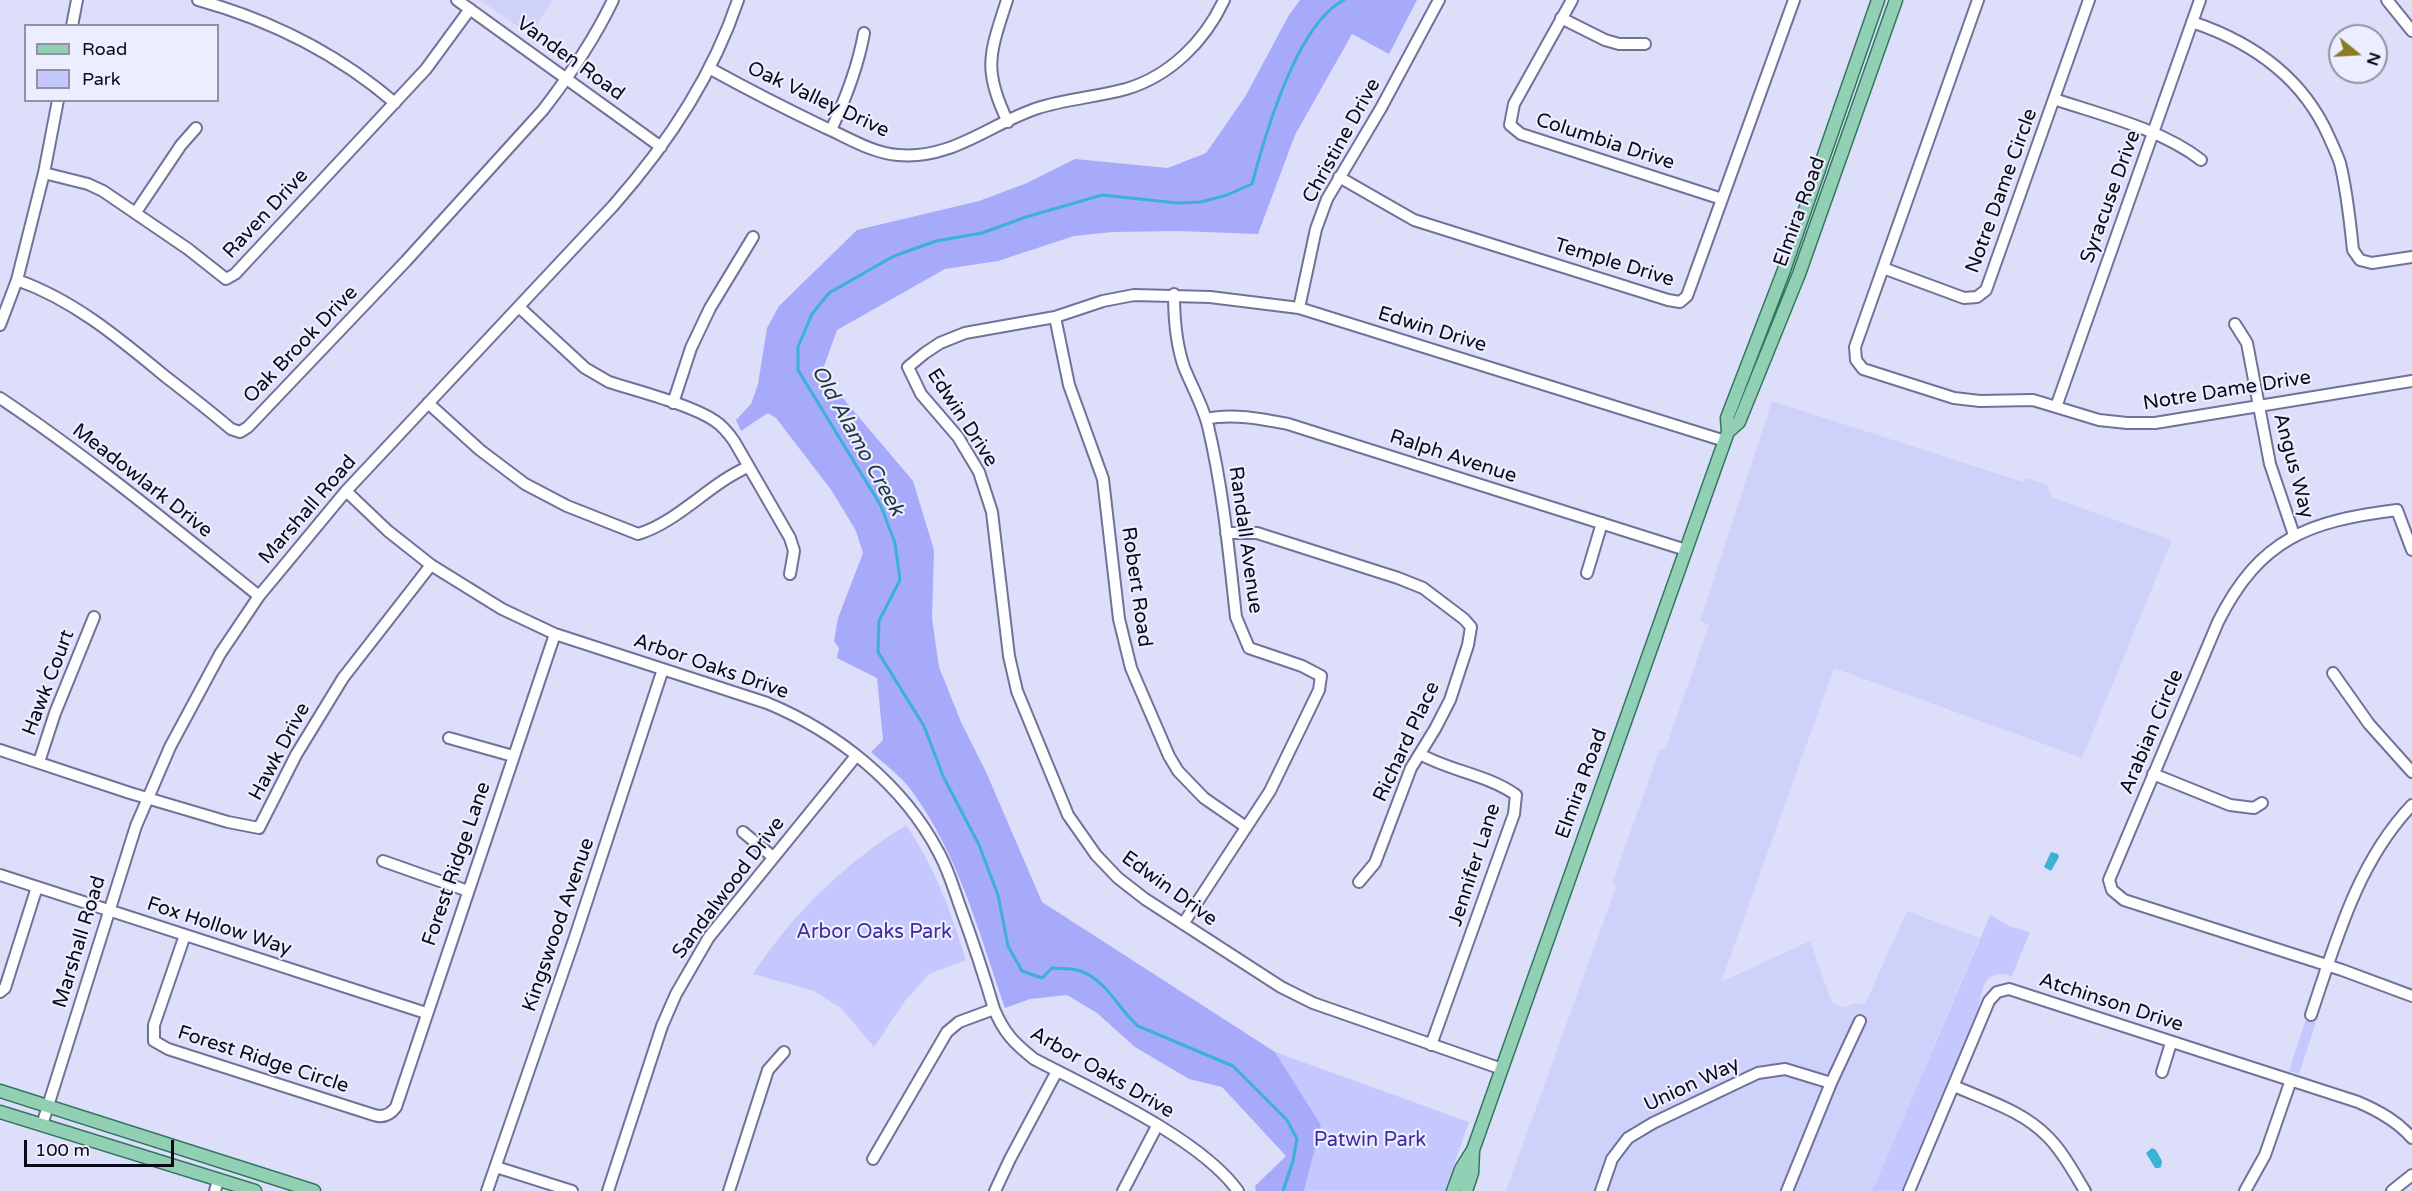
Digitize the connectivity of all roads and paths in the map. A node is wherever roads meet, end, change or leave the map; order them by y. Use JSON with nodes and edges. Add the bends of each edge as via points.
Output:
{"nodes":[{"id":1,"x":77,"y":0,"type":"edge"},
{"id":2,"x":198,"y":0,"type":"edge"},
{"id":3,"x":458,"y":0,"type":"edge"},
{"id":4,"x":613,"y":0,"type":"edge"},
{"id":5,"x":738,"y":0,"type":"edge"},
{"id":6,"x":1007,"y":0,"type":"edge"},
{"id":7,"x":1224,"y":0,"type":"edge"},
{"id":8,"x":1439,"y":0,"type":"edge"},
{"id":9,"x":1572,"y":0,"type":"edge"},
{"id":10,"x":1794,"y":0,"type":"edge"},
{"id":11,"x":1878,"y":0,"type":"edge"},
{"id":12,"x":1896,"y":0,"type":"edge"},
{"id":13,"x":1978,"y":0,"type":"edge"},
{"id":14,"x":2089,"y":0,"type":"edge"},
{"id":15,"x":2200,"y":0,"type":"edge"},
{"id":16,"x":2387,"y":0,"type":"edge"},
{"id":17,"x":470,"y":9,"type":"junction"},
{"id":18,"x":1562,"y":18,"type":"junction"},
{"id":19,"x":2192,"y":22,"type":"junction"},
{"id":20,"x":72,"y":24,"type":"edge"},
{"id":21,"x":2412,"y":31,"type":"edge"},
{"id":22,"x":864,"y":33,"type":"dead end"},
{"id":23,"x":1645,"y":44,"type":"dead end"},
{"id":24,"x":709,"y":68,"type":"junction"},
{"id":25,"x":568,"y":79,"type":"junction"},
{"id":26,"x":2054,"y":99,"type":"junction"},
{"id":27,"x":58,"y":102,"type":"edge"},
{"id":28,"x":395,"y":103,"type":"junction"},
{"id":29,"x":1008,"y":122,"type":"junction"},
{"id":30,"x":196,"y":128,"type":"dead end"},
{"id":31,"x":831,"y":130,"type":"junction"},
{"id":32,"x":2153,"y":134,"type":"junction"},
{"id":33,"x":662,"y":147,"type":"junction"},
{"id":34,"x":2201,"y":160,"type":"dead end"},
{"id":35,"x":44,"y":173,"type":"junction"},
{"id":36,"x":1339,"y":177,"type":"junction"},
{"id":37,"x":1722,"y":199,"type":"junction"},
{"id":38,"x":136,"y":212,"type":"junction"},
{"id":39,"x":753,"y":237,"type":"dead end"},
{"id":40,"x":2412,"y":257,"type":"edge"},
{"id":41,"x":1883,"y":268,"type":"junction"},
{"id":42,"x":16,"y":280,"type":"junction"},
{"id":43,"x":1174,"y":294,"type":"junction"},
{"id":44,"x":519,"y":307,"type":"junction"},
{"id":45,"x":1299,"y":308,"type":"junction"},
{"id":46,"x":1054,"y":317,"type":"junction"},
{"id":47,"x":2235,"y":324,"type":"dead end"},
{"id":48,"x":0,"y":325,"type":"edge"},
{"id":49,"x":2412,"y":381,"type":"edge"},
{"id":50,"x":0,"y":398,"type":"edge"},
{"id":51,"x":428,"y":403,"type":"junction"},
{"id":52,"x":673,"y":403,"type":"junction"},
{"id":53,"x":2258,"y":405,"type":"junction"},
{"id":54,"x":2056,"y":407,"type":"junction"},
{"id":55,"x":1206,"y":419,"type":"junction"},
{"id":56,"x":1727,"y":436,"type":"junction"},
{"id":57,"x":748,"y":467,"type":"junction"},
{"id":58,"x":346,"y":491,"type":"junction"},
{"id":59,"x":1602,"y":523,"type":"junction"},
{"id":60,"x":1226,"y":533,"type":"junction"},
{"id":61,"x":2294,"y":536,"type":"junction"},
{"id":62,"x":1686,"y":550,"type":"junction"},
{"id":63,"x":2412,"y":550,"type":"edge"},
{"id":64,"x":431,"y":565,"type":"junction"},
{"id":65,"x":1587,"y":573,"type":"dead end"},
{"id":66,"x":790,"y":574,"type":"dead end"},
{"id":67,"x":259,"y":596,"type":"junction"},
{"id":68,"x":94,"y":617,"type":"dead end"},
{"id":69,"x":555,"y":634,"type":"junction"},
{"id":70,"x":663,"y":669,"type":"junction"},
{"id":71,"x":2333,"y":673,"type":"dead end"},
{"id":72,"x":449,"y":738,"type":"dead end"},
{"id":73,"x":0,"y":750,"type":"edge"},
{"id":74,"x":1420,"y":754,"type":"junction"},
{"id":75,"x":513,"y":756,"type":"junction"},
{"id":76,"x":856,"y":756,"type":"junction"},
{"id":77,"x":39,"y":762,"type":"junction"},
{"id":78,"x":2412,"y":772,"type":"edge"},
{"id":79,"x":2153,"y":774,"type":"junction"},
{"id":80,"x":147,"y":798,"type":"junction"},
{"id":81,"x":2262,"y":803,"type":"dead end"},
{"id":82,"x":2412,"y":805,"type":"edge"},
{"id":83,"x":1246,"y":827,"type":"junction"},
{"id":84,"x":743,"y":832,"type":"dead end"},
{"id":85,"x":773,"y":857,"type":"junction"},
{"id":86,"x":383,"y":861,"type":"dead end"},
{"id":87,"x":0,"y":875,"type":"edge"},
{"id":88,"x":1359,"y":882,"type":"dead end"},
{"id":89,"x":37,"y":887,"type":"junction"},
{"id":90,"x":468,"y":891,"type":"junction"},
{"id":91,"x":109,"y":910,"type":"junction"},
{"id":92,"x":1183,"y":924,"type":"junction"},
{"id":93,"x":184,"y":935,"type":"junction"},
{"id":94,"x":2328,"y":966,"type":"junction"},
{"id":95,"x":0,"y":993,"type":"edge"},
{"id":96,"x":2412,"y":996,"type":"edge"},
{"id":97,"x":994,"y":1009,"type":"junction"},
{"id":98,"x":426,"y":1013,"type":"junction"},
{"id":99,"x":2311,"y":1015,"type":"dead end"},
{"id":100,"x":1860,"y":1021,"type":"dead end"},
{"id":101,"x":2171,"y":1043,"type":"junction"},
{"id":102,"x":1431,"y":1045,"type":"junction"},
{"id":103,"x":784,"y":1052,"type":"dead end"},
{"id":104,"x":1502,"y":1070,"type":"junction"},
{"id":105,"x":1057,"y":1071,"type":"junction"},
{"id":106,"x":2162,"y":1072,"type":"dead end"},
{"id":107,"x":2291,"y":1080,"type":"junction"},
{"id":108,"x":1831,"y":1083,"type":"junction"},
{"id":109,"x":1954,"y":1086,"type":"junction"},
{"id":110,"x":0,"y":1091,"type":"edge"},
{"id":111,"x":48,"y":1105,"type":"junction"},
{"id":112,"x":396,"y":1107,"type":"joint"},
{"id":113,"x":0,"y":1112,"type":"edge"},
{"id":114,"x":42,"y":1125,"type":"junction"},
{"id":115,"x":1157,"y":1126,"type":"junction"},
{"id":116,"x":2412,"y":1138,"type":"edge"},
{"id":117,"x":1473,"y":1150,"type":"junction"},
{"id":118,"x":873,"y":1160,"type":"dead end"},
{"id":119,"x":496,"y":1167,"type":"junction"},
{"id":120,"x":2412,"y":1175,"type":"edge"},
{"id":121,"x":217,"y":1185,"type":"edge"},
{"id":122,"x":255,"y":1191,"type":"edge"},
{"id":123,"x":314,"y":1191,"type":"edge"},
{"id":124,"x":487,"y":1191,"type":"edge"},
{"id":125,"x":572,"y":1191,"type":"edge"},
{"id":126,"x":608,"y":1191,"type":"edge"},
{"id":127,"x":729,"y":1191,"type":"edge"},
{"id":128,"x":995,"y":1191,"type":"edge"},
{"id":129,"x":1123,"y":1191,"type":"edge"},
{"id":130,"x":1238,"y":1191,"type":"edge"},
{"id":131,"x":1453,"y":1191,"type":"edge"},
{"id":132,"x":1466,"y":1191,"type":"edge"},
{"id":133,"x":1601,"y":1191,"type":"edge"},
{"id":134,"x":1787,"y":1191,"type":"edge"},
{"id":135,"x":1909,"y":1191,"type":"edge"},
{"id":136,"x":2085,"y":1191,"type":"edge"},
{"id":137,"x":2245,"y":1191,"type":"edge"},
{"id":138,"x":2392,"y":1191,"type":"edge"}],
"edges":[{"from":1,"to":20,"type":"street"},
{"from":2,"to":28,"type":"street","via":[[283,31],[328,54]]},
{"from":3,"to":17,"type":"street","name":"Vanden Road"},
{"from":4,"to":25,"type":"street"},
{"from":5,"to":24,"type":"street","name":"Marshall Road"},
{"from":6,"to":29,"type":"street","via":[[993,42],[991,79]]},
{"from":7,"to":29,"type":"street","name":"Oak Valley Drive","via":[[1204,34],[1158,75],[1126,89],[1037,108]]},
{"from":8,"to":36,"type":"street","name":"Christine Drive"},
{"from":9,"to":18,"type":"street","name":"Columbia Drive"},
{"from":10,"to":37,"type":"street","name":"Temple Drive"},
{"from":11,"to":56,"type":"main road","name":"Elmira Road","via":[[1784,270],[1727,418]]},
{"from":12,"to":56,"type":"main road","name":"Elmira Road","via":[[1799,274],[1739,422]]},
{"from":13,"to":41,"type":"street"},
{"from":14,"to":26,"type":"street","name":"Notre Dame Circle"},
{"from":15,"to":19,"type":"street","name":"Syracuse Drive"},
{"from":16,"to":21,"type":"street"},
{"from":17,"to":25,"type":"street","name":"Vanden Road"},
{"from":17,"to":28,"type":"street","name":"Raven Drive","via":[[426,69]]},
{"from":18,"to":23,"type":"street","via":[[1605,40]]},
{"from":18,"to":37,"type":"street","name":"Columbia Drive","via":[[1514,104],[1510,125],[1521,134]]},
{"from":19,"to":32,"type":"street","name":"Syracuse Drive"},
{"from":19,"to":40,"type":"street","via":[[2232,37],[2283,72],[2322,121],[2339,162],[2353,250],[2360,260],[2372,263]]},
{"from":22,"to":31,"type":"street","via":[[856,67]]},
{"from":24,"to":31,"type":"street","name":"Oak Valley Drive"},
{"from":24,"to":33,"type":"street","name":"Marshall Road"},
{"from":25,"to":33,"type":"street","name":"Vanden Road"},
{"from":25,"to":42,"type":"street","name":"Oak Brook Drive","via":[[414,252],[240,432],[69,304]]},
{"from":26,"to":32,"type":"street"},
{"from":26,"to":41,"type":"street","name":"Notre Dame Circle","via":[[1983,293],[1964,298]]},
{"from":27,"to":35,"type":"street"},
{"from":28,"to":38,"type":"street","name":"Raven Drive","via":[[235,274],[226,279]]},
{"from":29,"to":31,"type":"street","name":"Oak Valley Drive","via":[[947,151],[920,155],[874,150]]},
{"from":30,"to":38,"type":"street"},
{"from":32,"to":34,"type":"street"},
{"from":32,"to":54,"type":"street","name":"Syracuse Drive"},
{"from":33,"to":44,"type":"street","name":"Marshall Road"},
{"from":35,"to":38,"type":"street","name":"Raven Drive","via":[[88,184]]},
{"from":35,"to":42,"type":"street"},
{"from":36,"to":37,"type":"street","name":"Temple Drive","via":[[1414,220],[1680,302],[1687,296]]},
{"from":36,"to":45,"type":"street","name":"Christine Drive","via":[[1316,229]]},
{"from":39,"to":52,"type":"street","via":[[710,308],[691,348]]},
{"from":41,"to":54,"type":"street","name":"Notre Dame Drive","via":[[1855,347],[1856,360],[1866,371],[1966,400],[2033,400]]},
{"from":42,"to":48,"type":"street"},
{"from":43,"to":45,"type":"street","name":"Edwin Drive"},
{"from":43,"to":46,"type":"street","name":"Edwin Drive","via":[[1102,301]]},
{"from":43,"to":55,"type":"street","name":"Randall Avenue","via":[[1183,363]]},
{"from":44,"to":51,"type":"street","name":"Marshall Road"},
{"from":44,"to":52,"type":"street","via":[[597,376]]},
{"from":45,"to":56,"type":"street","name":"Edwin Drive"},
{"from":46,"to":83,"type":"street","name":"Robert Road","via":[[1069,385],[1103,479],[1119,619],[1131,668],[1178,771],[1204,798]]},
{"from":46,"to":92,"type":"street","name":"Edwin Drive","via":[[965,333],[940,343],[908,367],[921,394],[958,437],[979,472],[992,512],[1009,656],[1017,691],[1068,815],[1118,878]]},
{"from":47,"to":53,"type":"street","name":"Angus Way","via":[[2247,343]]},
{"from":49,"to":53,"type":"street","name":"Notre Dame Drive"},
{"from":50,"to":67,"type":"street","name":"Meadowlark Drive"},
{"from":51,"to":57,"type":"street","via":[[525,484],[567,506],[638,534],[652,529]]},
{"from":51,"to":58,"type":"street","name":"Marshall Road"},
{"from":52,"to":57,"type":"street","via":[[724,427]]},
{"from":53,"to":54,"type":"street","name":"Notre Dame Drive","via":[[2155,423],[2099,420]]},
{"from":53,"to":61,"type":"street","name":"Angus Way","via":[[2270,464]]},
{"from":55,"to":59,"type":"street","name":"Ralph Avenue","via":[[1229,417],[1288,424]]},
{"from":55,"to":60,"type":"street","name":"Randall Avenue"},
{"from":56,"to":62,"type":"main road","name":"Elmira Road"},
{"from":57,"to":66,"type":"street","via":[[790,537],[794,551]]},
{"from":58,"to":64,"type":"street","name":"Arbor Oaks Drive"},
{"from":58,"to":67,"type":"street","name":"Marshall Road"},
{"from":59,"to":62,"type":"street","name":"Ralph Avenue"},
{"from":59,"to":65,"type":"street"},
{"from":60,"to":74,"type":"street","name":"Richard Place","via":[[1257,533],[1398,578],[1423,588],[1468,622],[1471,633],[1450,700]]},
{"from":60,"to":83,"type":"street","name":"Randall Avenue","via":[[1236,617],[1249,648],[1321,676],[1319,690],[1270,791]]},
{"from":61,"to":63,"type":"street","name":"Arabian Circle","via":[[2334,520],[2397,510]]},
{"from":61,"to":79,"type":"street","name":"Arabian Circle","via":[[2254,567],[2228,603]]},
{"from":62,"to":104,"type":"main road","name":"Elmira Road"},
{"from":64,"to":69,"type":"street","name":"Arbor Oaks Drive","via":[[502,609]]},
{"from":64,"to":80,"type":"street","name":"Hawk Drive","via":[[343,678],[296,755],[259,828]]},
{"from":67,"to":80,"type":"street","name":"Marshall Road","via":[[201,687]]},
{"from":68,"to":77,"type":"street","name":"Hawk Court"},
{"from":69,"to":70,"type":"street","name":"Arbor Oaks Drive"},
{"from":69,"to":75,"type":"street","name":"Forest Ridge Lane"},
{"from":70,"to":76,"type":"street","name":"Arbor Oaks Drive","via":[[767,702],[795,715]]},
{"from":70,"to":119,"type":"street","name":"Kingswood Avenue"},
{"from":71,"to":78,"type":"street","via":[[2369,724]]},
{"from":72,"to":75,"type":"street"},
{"from":73,"to":77,"type":"street","name":"Hawk Drive"},
{"from":74,"to":88,"type":"street","name":"Richard Place","via":[[1401,792],[1375,863]]},
{"from":74,"to":102,"type":"street","name":"Jennifer Lane","via":[[1505,787],[1516,795],[1514,814]]},
{"from":75,"to":90,"type":"street","name":"Forest Ridge Lane"},
{"from":76,"to":85,"type":"street","name":"Sandalwood Drive"},
{"from":76,"to":97,"type":"street","name":"Arbor Oaks Drive","via":[[887,782],[918,819],[939,853]]},
{"from":77,"to":80,"type":"street","name":"Hawk Drive"},
{"from":79,"to":81,"type":"street","via":[[2230,805],[2253,808]]},
{"from":79,"to":94,"type":"street","name":"Arabian Circle","via":[[2109,876],[2115,894]]},
{"from":80,"to":91,"type":"street","name":"Marshall Road"},
{"from":82,"to":94,"type":"street","via":[[2364,873],[2349,903]]},
{"from":83,"to":92,"type":"street","name":"Randall Avenue"},
{"from":84,"to":85,"type":"street"},
{"from":85,"to":126,"type":"street","name":"Sandalwood Drive","via":[[709,937],[676,993]]},
{"from":86,"to":90,"type":"street"},
{"from":87,"to":89,"type":"street","name":"Fox Hollow Way"},
{"from":89,"to":91,"type":"street","name":"Fox Hollow Way"},
{"from":89,"to":95,"type":"street","via":[[5,988]]},
{"from":90,"to":98,"type":"street","name":"Forest Ridge Lane"},
{"from":91,"to":93,"type":"street","name":"Fox Hollow Way"},
{"from":91,"to":111,"type":"street","name":"Marshall Road"},
{"from":92,"to":102,"type":"street","name":"Edwin Drive","via":[[1313,1003]]},
{"from":93,"to":98,"type":"street","name":"Fox Hollow Way"},
{"from":93,"to":112,"type":"street","name":"Forest Ridge Circle","via":[[154,1025],[154,1041],[168,1049],[380,1117]]},
{"from":94,"to":96,"type":"street"},
{"from":94,"to":99,"type":"street"},
{"from":97,"to":105,"type":"street","name":"Arbor Oaks Drive","via":[[1002,1028],[1017,1046]]},
{"from":97,"to":118,"type":"street","via":[[959,1022],[946,1032]]},
{"from":98,"to":112,"type":"street","name":"Forest Ridge Lane"},
{"from":100,"to":108,"type":"street"},
{"from":101,"to":106,"type":"street"},
{"from":101,"to":107,"type":"street","name":"Atchinson Drive"},
{"from":101,"to":109,"type":"street","name":"Atchinson Drive","via":[[2015,990],[2002,990],[1989,1001]]},
{"from":102,"to":104,"type":"street","name":"Edwin Drive"},
{"from":103,"to":127,"type":"street","via":[[768,1070]]},
{"from":104,"to":117,"type":"main road","name":"Elmira Road"},
{"from":105,"to":115,"type":"street","name":"Arbor Oaks Drive"},
{"from":105,"to":128,"type":"street"},
{"from":107,"to":116,"type":"street","name":"Atchinson Drive","via":[[2373,1108]]},
{"from":107,"to":137,"type":"street","via":[[2265,1155]]},
{"from":108,"to":133,"type":"street","name":"Union Way","via":[[1785,1069],[1743,1080],[1628,1138],[1612,1159]]},
{"from":108,"to":134,"type":"street"},
{"from":109,"to":135,"type":"street","name":"Atchinson Drive"},
{"from":109,"to":136,"type":"street","via":[[2033,1124],[2061,1153]]},
{"from":110,"to":111,"type":"main road"},
{"from":111,"to":114,"type":"street","name":"Marshall Road"},
{"from":111,"to":123,"type":"main road"},
{"from":113,"to":114,"type":"main road"},
{"from":114,"to":121,"type":"main road"},
{"from":115,"to":129,"type":"street"},
{"from":115,"to":130,"type":"street","name":"Arbor Oaks Drive","via":[[1199,1154]]},
{"from":117,"to":131,"type":"main road","name":"Elmira Road"},
{"from":117,"to":132,"type":"main road","name":"Elmira Road"},
{"from":119,"to":124,"type":"street","name":"Kingswood Avenue"},
{"from":119,"to":125,"type":"street"},
{"from":120,"to":138,"type":"street"},
{"from":121,"to":122,"type":"main road"}]}
